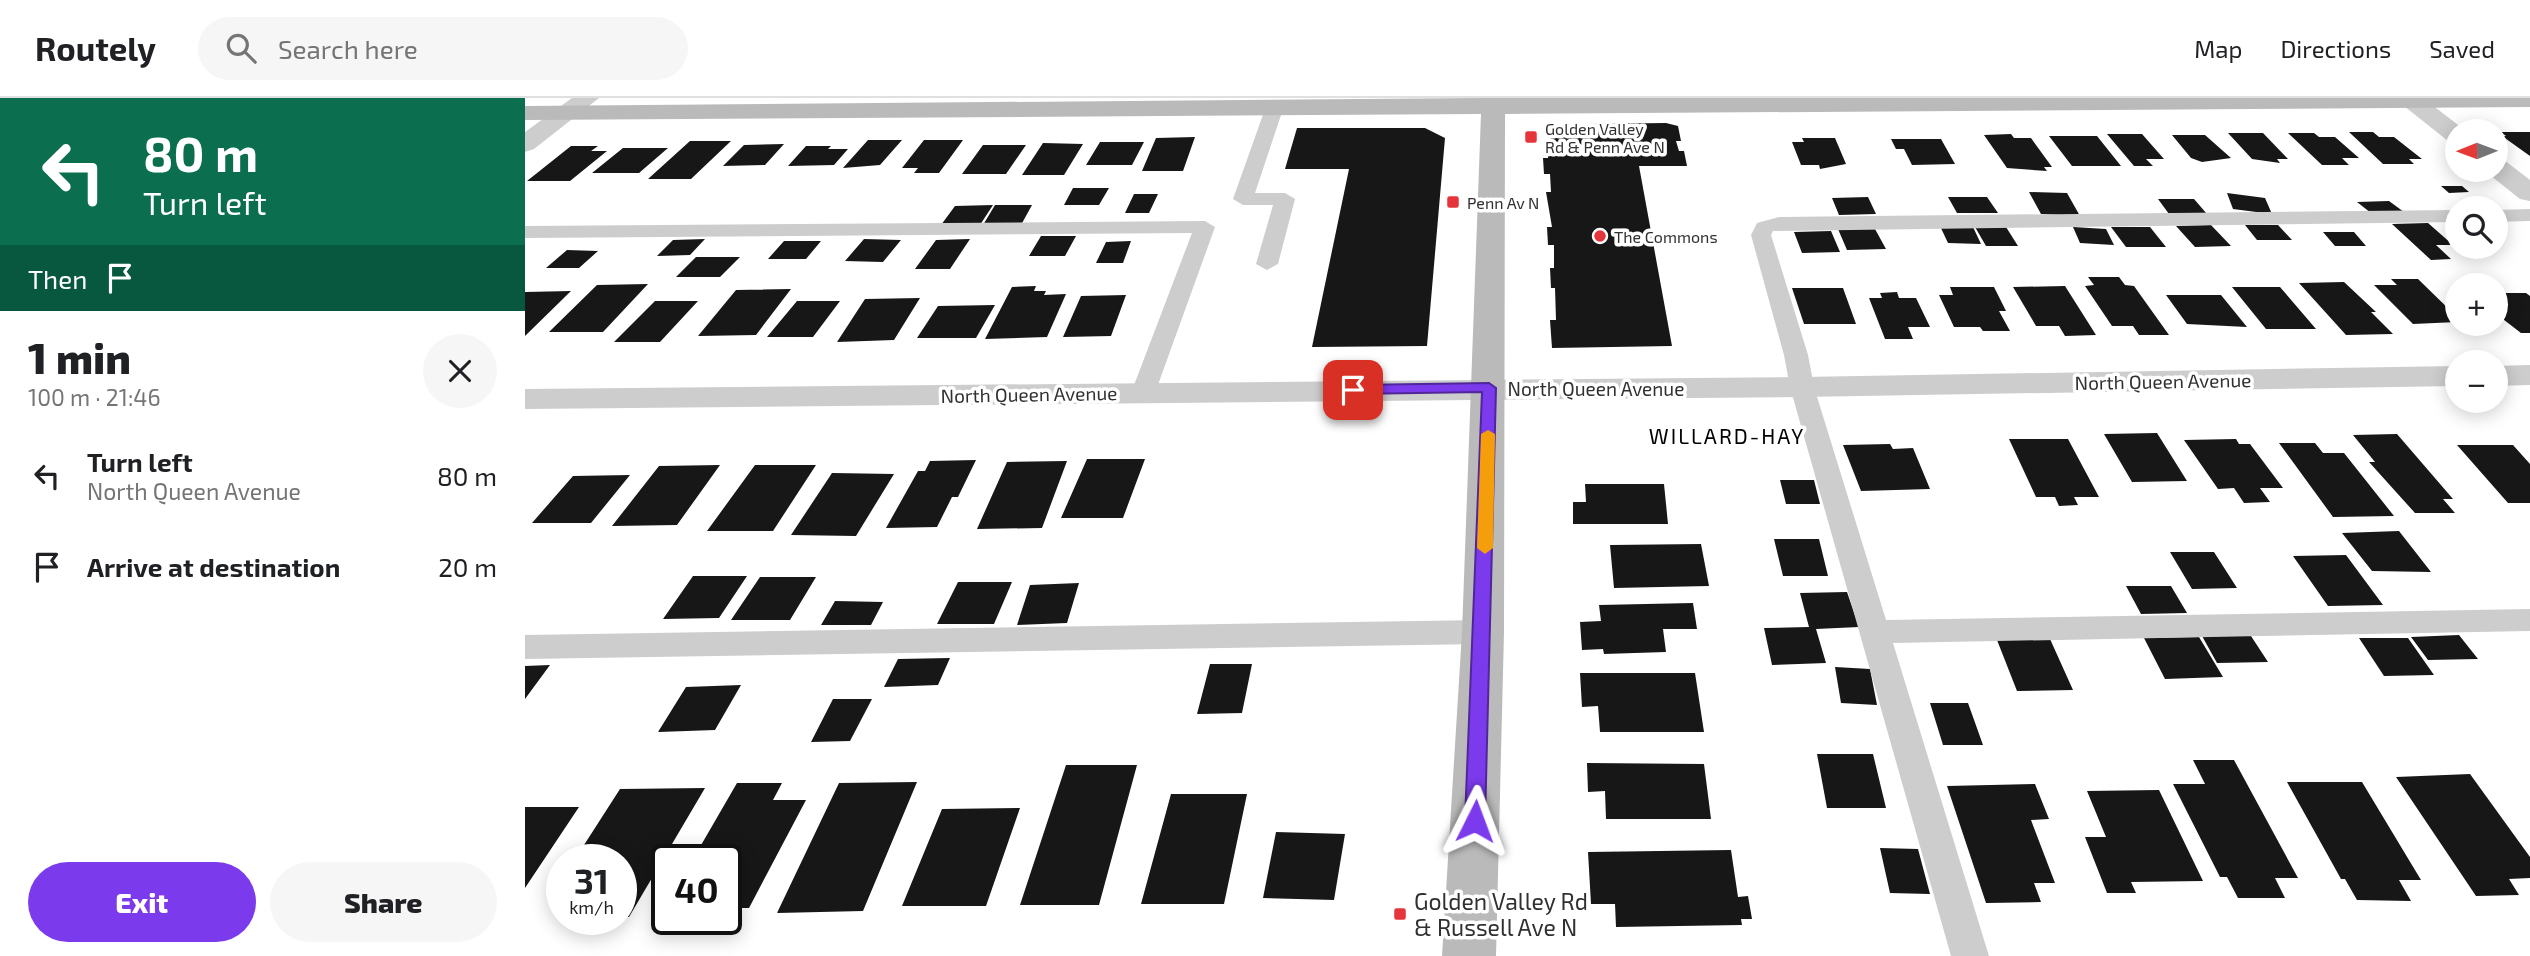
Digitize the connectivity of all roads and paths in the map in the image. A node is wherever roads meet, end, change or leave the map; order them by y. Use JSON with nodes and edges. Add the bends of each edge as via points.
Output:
{"nodes":[{"id":1,"x":587,"y":98,"type":"edge"},
{"id":2,"x":2530,"y":100,"type":"edge"},
{"id":3,"x":2412,"y":102,"type":"junction"},
{"id":4,"x":1493,"y":103,"type":"edge"},
{"id":5,"x":1274,"y":108,"type":"junction"},
{"id":6,"x":525,"y":113,"type":"edge"},
{"id":7,"x":567,"y":113,"type":"junction"},
{"id":8,"x":2445,"y":127,"type":"edge"},
{"id":9,"x":525,"y":144,"type":"edge"},
{"id":10,"x":2508,"y":176,"type":"edge"},
{"id":11,"x":2530,"y":193,"type":"edge"},
{"id":12,"x":2530,"y":215,"type":"edge"},
{"id":13,"x":2445,"y":216,"type":"edge"},
{"id":14,"x":2508,"y":216,"type":"edge"},
{"id":15,"x":525,"y":232,"type":"edge"},
{"id":16,"x":1266,"y":264,"type":"dead end"},
{"id":17,"x":2530,"y":375,"type":"edge"},
{"id":18,"x":2445,"y":376,"type":"edge"},
{"id":19,"x":2508,"y":376,"type":"edge"},
{"id":20,"x":1802,"y":387,"type":"junction"},
{"id":21,"x":1489,"y":388,"type":"junction"},
{"id":22,"x":1143,"y":393,"type":"junction"},
{"id":23,"x":525,"y":399,"type":"edge"},
{"id":24,"x":2530,"y":620,"type":"edge"},
{"id":25,"x":1483,"y":632,"type":"junction"},
{"id":26,"x":1877,"y":632,"type":"junction"},
{"id":27,"x":525,"y":647,"type":"edge"},
{"id":28,"x":1469,"y":956,"type":"edge"},
{"id":29,"x":1970,"y":956,"type":"edge"}],
"edges":[{"from":1,"to":7,"type":"street"},
{"from":2,"to":3,"type":"main road"},
{"from":3,"to":4,"type":"main road"},
{"from":3,"to":8,"type":"street"},
{"from":4,"to":5,"type":"main road"},
{"from":4,"to":21,"type":"main road"},
{"from":5,"to":7,"type":"main road"},
{"from":5,"to":16,"type":"lane","via":[[1243,199],[1285,199]]},
{"from":6,"to":7,"type":"main road"},
{"from":7,"to":9,"type":"street"},
{"from":10,"to":11,"type":"street"},
{"from":12,"to":14,"type":"lane"},
{"from":13,"to":20,"type":"lane","via":[[1779,223],[1764,227],[1761,235]]},
{"from":15,"to":22,"type":"lane","via":[[1205,227]]},
{"from":17,"to":19,"type":"street"},
{"from":18,"to":20,"type":"street","name":"North Queen Avenue"},
{"from":20,"to":21,"type":"street","name":"North Queen Avenue"},
{"from":20,"to":26,"type":"lane"},
{"from":21,"to":22,"type":"street","name":"North Queen Avenue"},
{"from":21,"to":25,"type":"main road"},
{"from":22,"to":23,"type":"street","name":"North Queen Avenue"},
{"from":24,"to":26,"type":"lane"},
{"from":25,"to":27,"type":"lane"},
{"from":25,"to":28,"type":"main road"},
{"from":26,"to":29,"type":"lane"}]}
